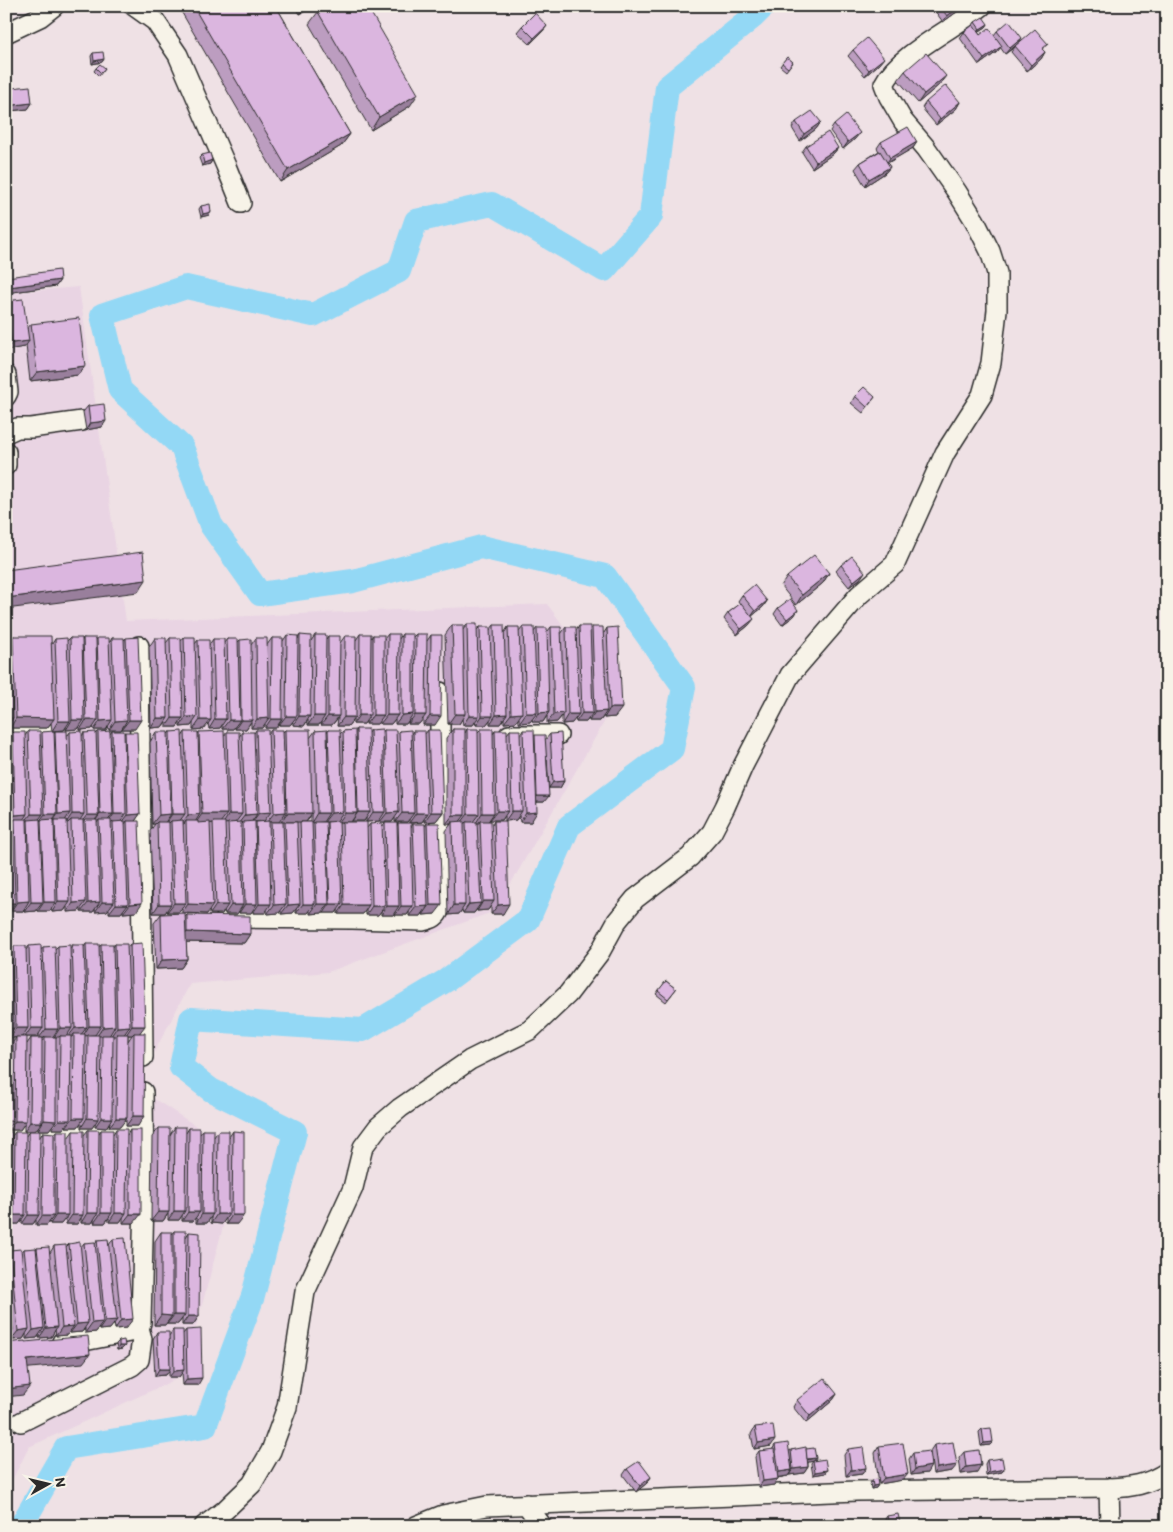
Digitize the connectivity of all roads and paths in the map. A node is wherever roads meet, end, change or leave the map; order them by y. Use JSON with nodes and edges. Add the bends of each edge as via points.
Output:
{"nodes":[{"id":1,"x":54,"y":6,"type":"edge"},
{"id":2,"x":134,"y":6,"type":"edge"},
{"id":3,"x":982,"y":6,"type":"edge"},
{"id":4,"x":6,"y":33,"type":"edge"},
{"id":5,"x":241,"y":204,"type":"dead end"},
{"id":6,"x":6,"y":375,"type":"edge"},
{"id":7,"x":6,"y":396,"type":"edge"},
{"id":8,"x":82,"y":421,"type":"dead end"},
{"id":9,"x":6,"y":433,"type":"edge"},
{"id":10,"x":6,"y":452,"type":"edge"},
{"id":11,"x":6,"y":465,"type":"edge"},
{"id":12,"x":139,"y":646,"type":"edge"},
{"id":13,"x":440,"y":677,"type":"edge"},
{"id":14,"x":6,"y":733,"type":"edge"},
{"id":15,"x":421,"y":734,"type":"edge"},
{"id":16,"x":440,"y":734,"type":"junction"},
{"id":17,"x":460,"y":734,"type":"edge"},
{"id":18,"x":490,"y":734,"type":"edge"},
{"id":19,"x":73,"y":735,"type":"edge"},
{"id":20,"x":558,"y":735,"type":"edge"},
{"id":21,"x":121,"y":736,"type":"edge"},
{"id":22,"x":140,"y":736,"type":"junction"},
{"id":23,"x":159,"y":736,"type":"edge"},
{"id":24,"x":142,"y":918,"type":"junction"},
{"id":25,"x":162,"y":918,"type":"edge"},
{"id":26,"x":212,"y":918,"type":"edge"},
{"id":27,"x":143,"y":1131,"type":"junction"},
{"id":28,"x":6,"y":1134,"type":"edge"},
{"id":29,"x":146,"y":1331,"type":"junction"},
{"id":30,"x":44,"y":1343,"type":"edge"},
{"id":31,"x":21,"y":1422,"type":"dead end"},
{"id":32,"x":1167,"y":1472,"type":"edge"},
{"id":33,"x":1109,"y":1488,"type":"junction"},
{"id":34,"x":526,"y":1504,"type":"junction"},
{"id":35,"x":204,"y":1526,"type":"edge"},
{"id":36,"x":416,"y":1526,"type":"edge"},
{"id":37,"x":542,"y":1526,"type":"edge"},
{"id":38,"x":1110,"y":1526,"type":"edge"}],
"edges":[{"from":1,"to":4,"type":"street","via":[[40,17]]},
{"from":2,"to":5,"type":"street","via":[[155,21],[178,55]]},
{"from":3,"to":35,"type":"street","via":[[919,48],[884,84],[903,121],[926,148],[975,221],[997,273],[991,363],[982,395],[945,453],[895,564],[859,595],[790,675],[712,832],[690,857],[635,899],[568,994],[530,1030],[470,1060],[400,1108],[378,1127],[363,1147],[352,1188],[305,1292],[287,1407],[271,1451],[252,1484]]},
{"from":6,"to":7,"type":"street"},
{"from":8,"to":9,"type":"street","via":[[17,428]]},
{"from":10,"to":11,"type":"street"},
{"from":12,"to":22,"type":"street"},
{"from":13,"to":16,"type":"street"},
{"from":14,"to":19,"type":"street"},
{"from":15,"to":16,"type":"street"},
{"from":16,"to":17,"type":"street"},
{"from":16,"to":26,"type":"street","via":[[438,915],[423,921]]},
{"from":18,"to":20,"type":"street"},
{"from":21,"to":22,"type":"street"},
{"from":22,"to":23,"type":"street"},
{"from":22,"to":24,"type":"street"},
{"from":24,"to":25,"type":"street"},
{"from":24,"to":27,"type":"street"},
{"from":27,"to":28,"type":"street"},
{"from":27,"to":29,"type":"street","via":[[141,1323]]},
{"from":29,"to":30,"type":"street"},
{"from":29,"to":31,"type":"street","via":[[139,1360],[132,1366]]},
{"from":32,"to":33,"type":"street","via":[[1133,1486]]},
{"from":33,"to":34,"type":"street","via":[[856,1491]]},
{"from":33,"to":38,"type":"street"},
{"from":34,"to":36,"type":"street","via":[[487,1506],[443,1515]]},
{"from":34,"to":37,"type":"street"}]}
